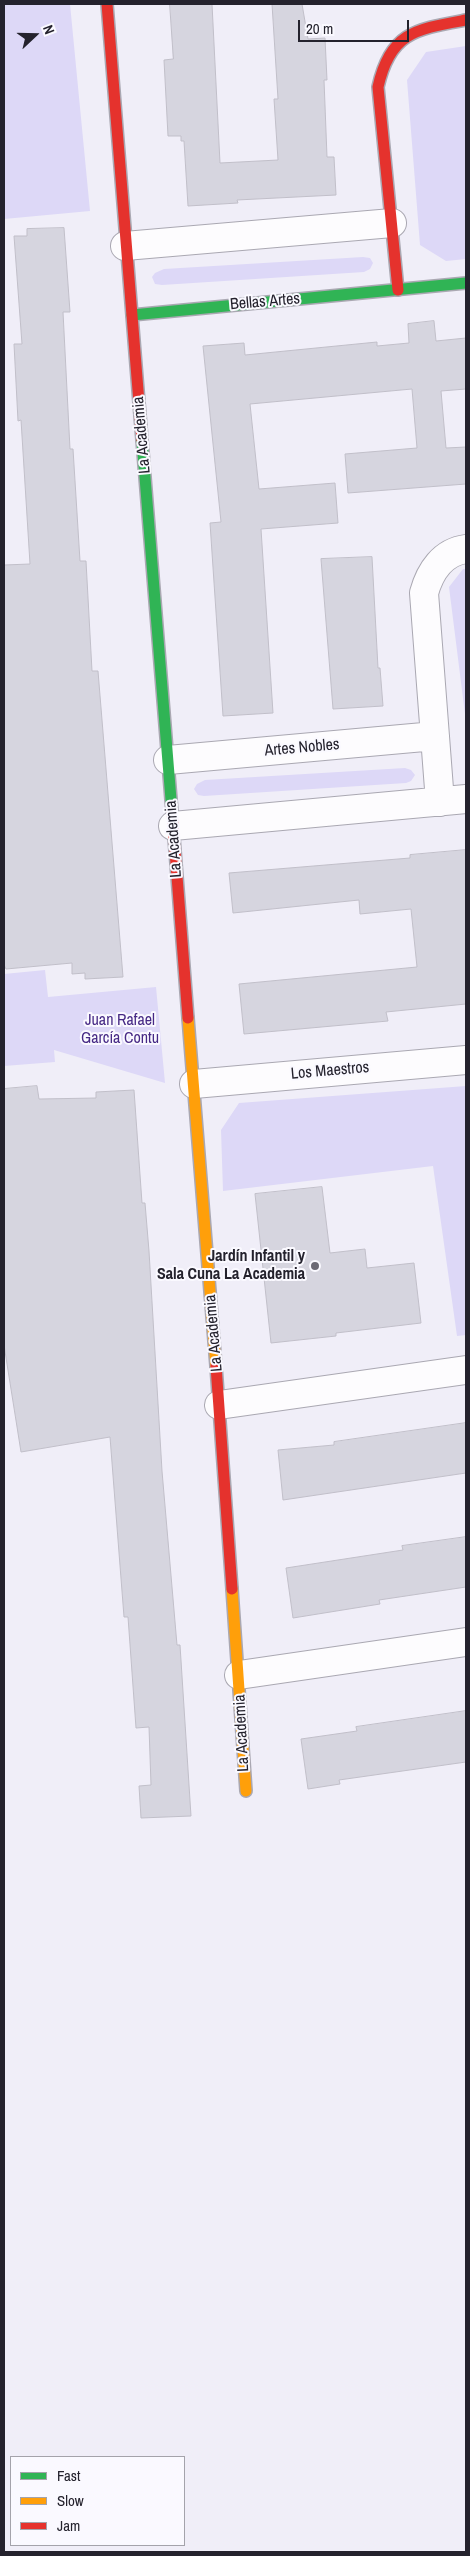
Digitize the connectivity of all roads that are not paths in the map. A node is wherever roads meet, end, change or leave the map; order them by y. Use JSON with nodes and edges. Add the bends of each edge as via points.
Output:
{"nodes":[{"id":1,"x":107,"y":4,"type":"edge"},
{"id":2,"x":466,"y":20,"type":"edge"},
{"id":3,"x":392,"y":223,"type":"junction"},
{"id":4,"x":125,"y":246,"type":"junction"},
{"id":5,"x":466,"y":283,"type":"edge"},
{"id":6,"x":398,"y":290,"type":"junction"},
{"id":7,"x":132,"y":315,"type":"junction"},
{"id":8,"x":466,"y":549,"type":"edge"},
{"id":9,"x":435,"y":736,"type":"junction"},
{"id":10,"x":168,"y":760,"type":"junction"},
{"id":11,"x":466,"y":799,"type":"edge"},
{"id":12,"x":440,"y":802,"type":"junction"},
{"id":13,"x":173,"y":826,"type":"junction"},
{"id":14,"x":466,"y":1060,"type":"edge"},
{"id":15,"x":194,"y":1084,"type":"junction"},
{"id":16,"x":466,"y":1370,"type":"edge"},
{"id":17,"x":219,"y":1405,"type":"junction"},
{"id":18,"x":466,"y":1642,"type":"edge"},
{"id":19,"x":239,"y":1675,"type":"junction"},
{"id":20,"x":246,"y":1791,"type":"dead end"}],
"edges":[{"from":1,"to":4,"type":"street","name":"La Academia"},
{"from":2,"to":3,"type":"street","via":[[408,34],[390,51],[380,72],[378,87]]},
{"from":3,"to":4,"type":"street"},
{"from":3,"to":6,"type":"street"},
{"from":4,"to":7,"type":"street","name":"La Academia"},
{"from":5,"to":6,"type":"street","name":"Bellas Artes"},
{"from":6,"to":7,"type":"street","name":"Bellas Artes"},
{"from":7,"to":10,"type":"street","name":"La Academia"},
{"from":8,"to":9,"type":"street","via":[[458,550],[440,562],[427,581],[424,593]]},
{"from":9,"to":10,"type":"street","name":"Artes Nobles"},
{"from":9,"to":12,"type":"street"},
{"from":10,"to":13,"type":"street","name":"La Academia"},
{"from":11,"to":12,"type":"street"},
{"from":12,"to":13,"type":"street"},
{"from":13,"to":15,"type":"street","name":"La Academia"},
{"from":14,"to":15,"type":"street","name":"Los Maestros"},
{"from":15,"to":17,"type":"street","name":"La Academia"},
{"from":16,"to":17,"type":"street"},
{"from":17,"to":19,"type":"street","name":"La Academia"},
{"from":18,"to":19,"type":"street","name":"La Academia"},
{"from":19,"to":20,"type":"street","name":"La Academia"}]}
